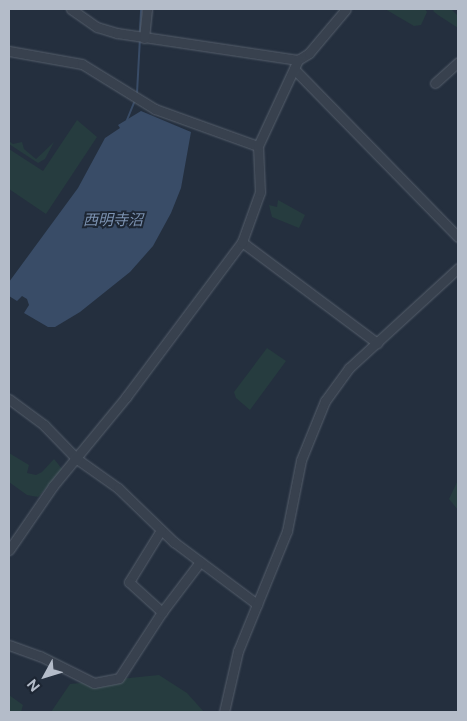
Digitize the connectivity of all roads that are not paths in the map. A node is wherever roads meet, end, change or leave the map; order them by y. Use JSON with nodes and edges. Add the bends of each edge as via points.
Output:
{"nodes":[{"id":1,"x":71,"y":9,"type":"edge"},
{"id":2,"x":147,"y":9,"type":"edge"},
{"id":3,"x":346,"y":9,"type":"edge"},
{"id":4,"x":144,"y":38,"type":"junction"},
{"id":5,"x":9,"y":51,"type":"edge"},
{"id":6,"x":298,"y":60,"type":"junction"},
{"id":7,"x":458,"y":62,"type":"edge"},
{"id":8,"x":294,"y":69,"type":"junction"},
{"id":9,"x":435,"y":83,"type":"dead end"},
{"id":10,"x":258,"y":146,"type":"junction"},
{"id":11,"x":458,"y":237,"type":"edge"},
{"id":12,"x":242,"y":242,"type":"junction"},
{"id":13,"x":458,"y":268,"type":"edge"},
{"id":14,"x":376,"y":343,"type":"junction"},
{"id":15,"x":9,"y":399,"type":"edge"},
{"id":16,"x":77,"y":459,"type":"junction"},
{"id":17,"x":161,"y":530,"type":"junction"},
{"id":18,"x":9,"y":550,"type":"edge"},
{"id":19,"x":200,"y":562,"type":"junction"},
{"id":20,"x":257,"y":604,"type":"junction"},
{"id":21,"x":162,"y":612,"type":"junction"},
{"id":22,"x":9,"y":645,"type":"edge"},
{"id":23,"x":224,"y":712,"type":"edge"}],
"edges":[{"from":1,"to":4,"type":"street","via":[[106,30]]},
{"from":2,"to":4,"type":"street"},
{"from":3,"to":6,"type":"street","via":[[309,53]]},
{"from":4,"to":6,"type":"street"},
{"from":5,"to":10,"type":"street","via":[[82,64],[155,109]]},
{"from":6,"to":8,"type":"street"},
{"from":7,"to":9,"type":"street"},
{"from":8,"to":10,"type":"street"},
{"from":8,"to":11,"type":"street"},
{"from":10,"to":12,"type":"street","via":[[260,192]]},
{"from":12,"to":14,"type":"street"},
{"from":12,"to":16,"type":"street"},
{"from":13,"to":14,"type":"street"},
{"from":14,"to":20,"type":"street","via":[[333,388],[314,424],[301,460],[287,531]]},
{"from":15,"to":16,"type":"street","via":[[44,425]]},
{"from":16,"to":17,"type":"street","via":[[118,488]]},
{"from":16,"to":18,"type":"street","via":[[53,486]]},
{"from":17,"to":19,"type":"street"},
{"from":17,"to":21,"type":"street","via":[[130,582]]},
{"from":19,"to":20,"type":"street"},
{"from":19,"to":21,"type":"street"},
{"from":20,"to":23,"type":"street","via":[[238,651]]},
{"from":21,"to":22,"type":"street","via":[[119,678],[94,684],[40,656]]}]}
